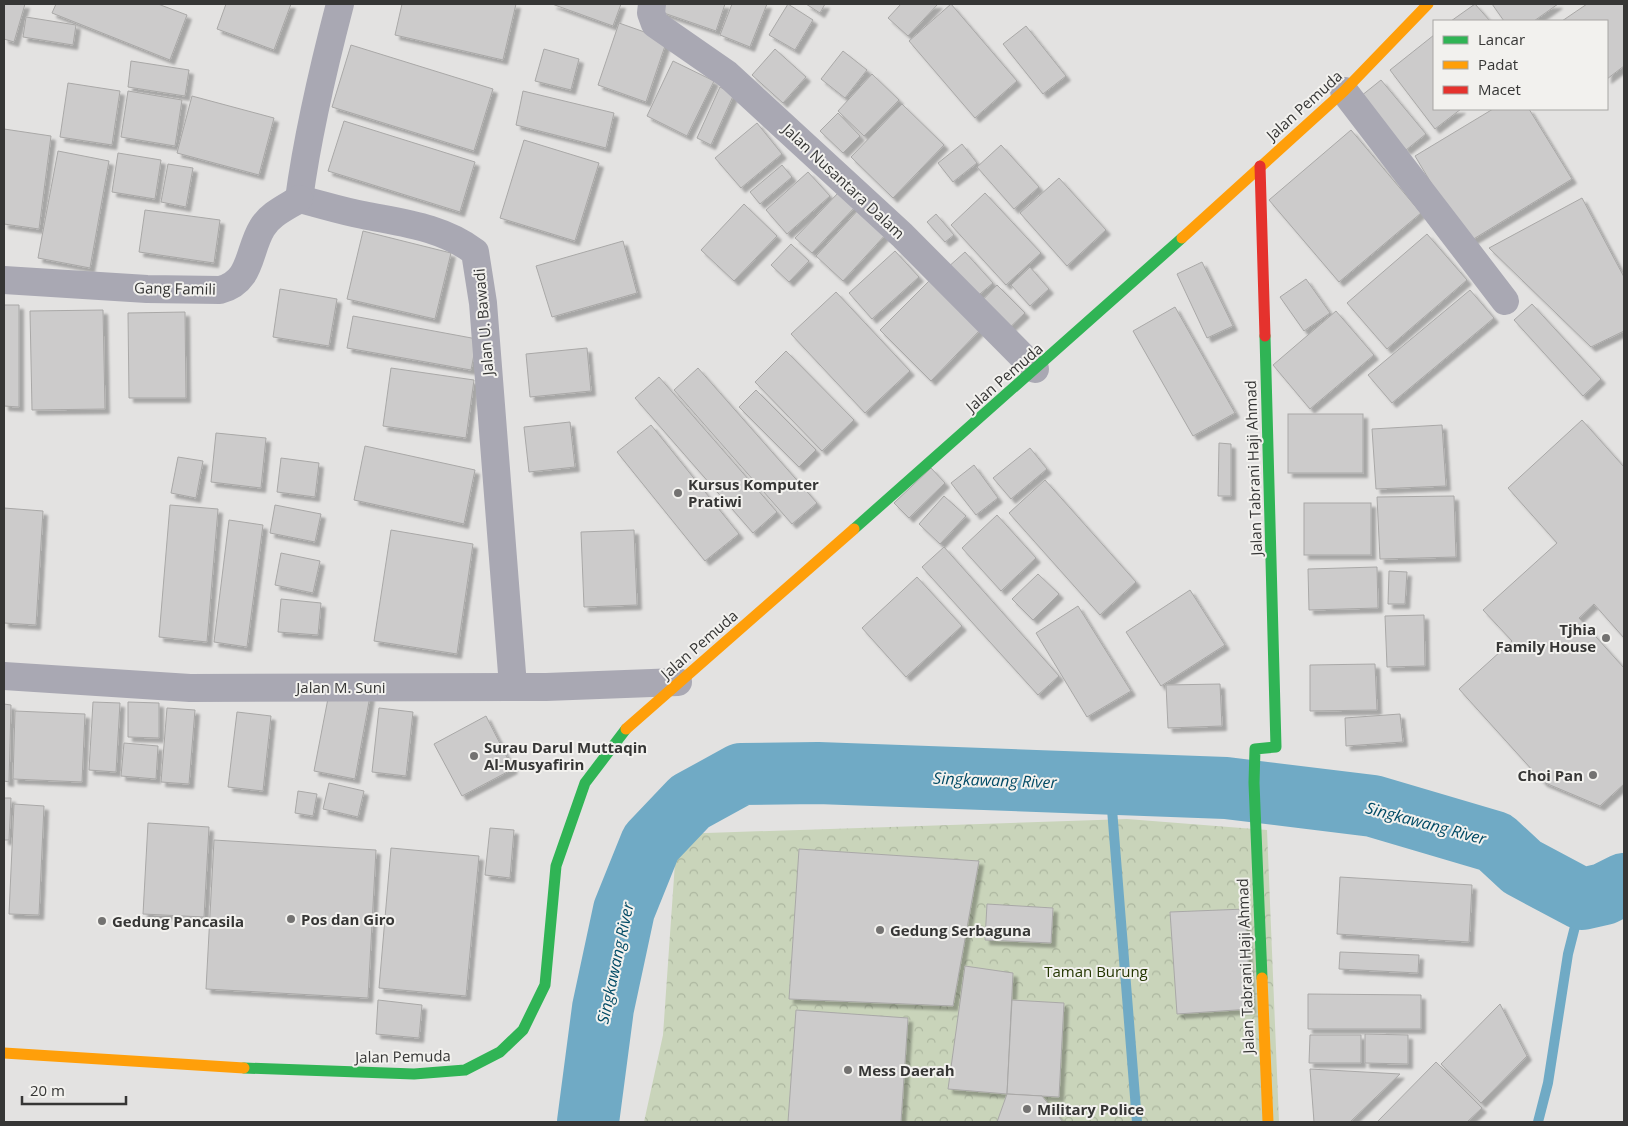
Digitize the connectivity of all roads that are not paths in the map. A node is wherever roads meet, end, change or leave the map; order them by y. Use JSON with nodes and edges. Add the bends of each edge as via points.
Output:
{"nodes":[{"id":1,"x":340,"y":4,"type":"edge"},
{"id":2,"x":652,"y":4,"type":"edge"},
{"id":3,"x":1428,"y":4,"type":"edge"},
{"id":4,"x":1344,"y":91,"type":"junction"},
{"id":5,"x":1260,"y":166,"type":"junction"},
{"id":6,"x":299,"y":199,"type":"junction"},
{"id":7,"x":4,"y":280,"type":"edge"},
{"id":8,"x":1505,"y":301,"type":"dead end"},
{"id":9,"x":1035,"y":369,"type":"junction"},
{"id":10,"x":4,"y":676,"type":"edge"},
{"id":11,"x":678,"y":682,"type":"junction"},
{"id":12,"x":513,"y":686,"type":"junction"},
{"id":13,"x":4,"y":1053,"type":"edge"},
{"id":14,"x":1268,"y":1122,"type":"edge"}],
"edges":[{"from":1,"to":6,"type":"street","via":[[317,89]]},
{"from":2,"to":9,"type":"street","name":"Jalan Nusantara Dalam","via":[[655,24],[741,86],[902,235]]},
{"from":3,"to":4,"type":"main road","name":"Jalan Pemuda"},
{"from":4,"to":5,"type":"main road","name":"Jalan Pemuda"},
{"from":4,"to":8,"type":"street"},
{"from":5,"to":9,"type":"main road","name":"Jalan Pemuda"},
{"from":5,"to":14,"type":"main road","name":"Jalan Tabrani Haji Ahmad","via":[[1276,747],[1255,749],[1254,809]]},
{"from":6,"to":7,"type":"street","name":"Gang Famili","via":[[262,227],[240,281],[231,287],[220,290],[147,289]]},
{"from":6,"to":12,"type":"street","name":"Jalan U. Bawadi","via":[[428,228],[460,241],[474,252],[483,303]]},
{"from":9,"to":11,"type":"main road","name":"Jalan Pemuda"},
{"from":10,"to":12,"type":"street","name":"Jalan M. Suni","via":[[190,688]]},
{"from":11,"to":12,"type":"street","name":"Jalan M. Suni"},
{"from":11,"to":13,"type":"main road","name":"Jalan Pemuda","via":[[620,735],[586,783],[556,866],[545,985],[523,1030],[500,1052],[465,1070],[414,1074],[262,1069]]}]}
